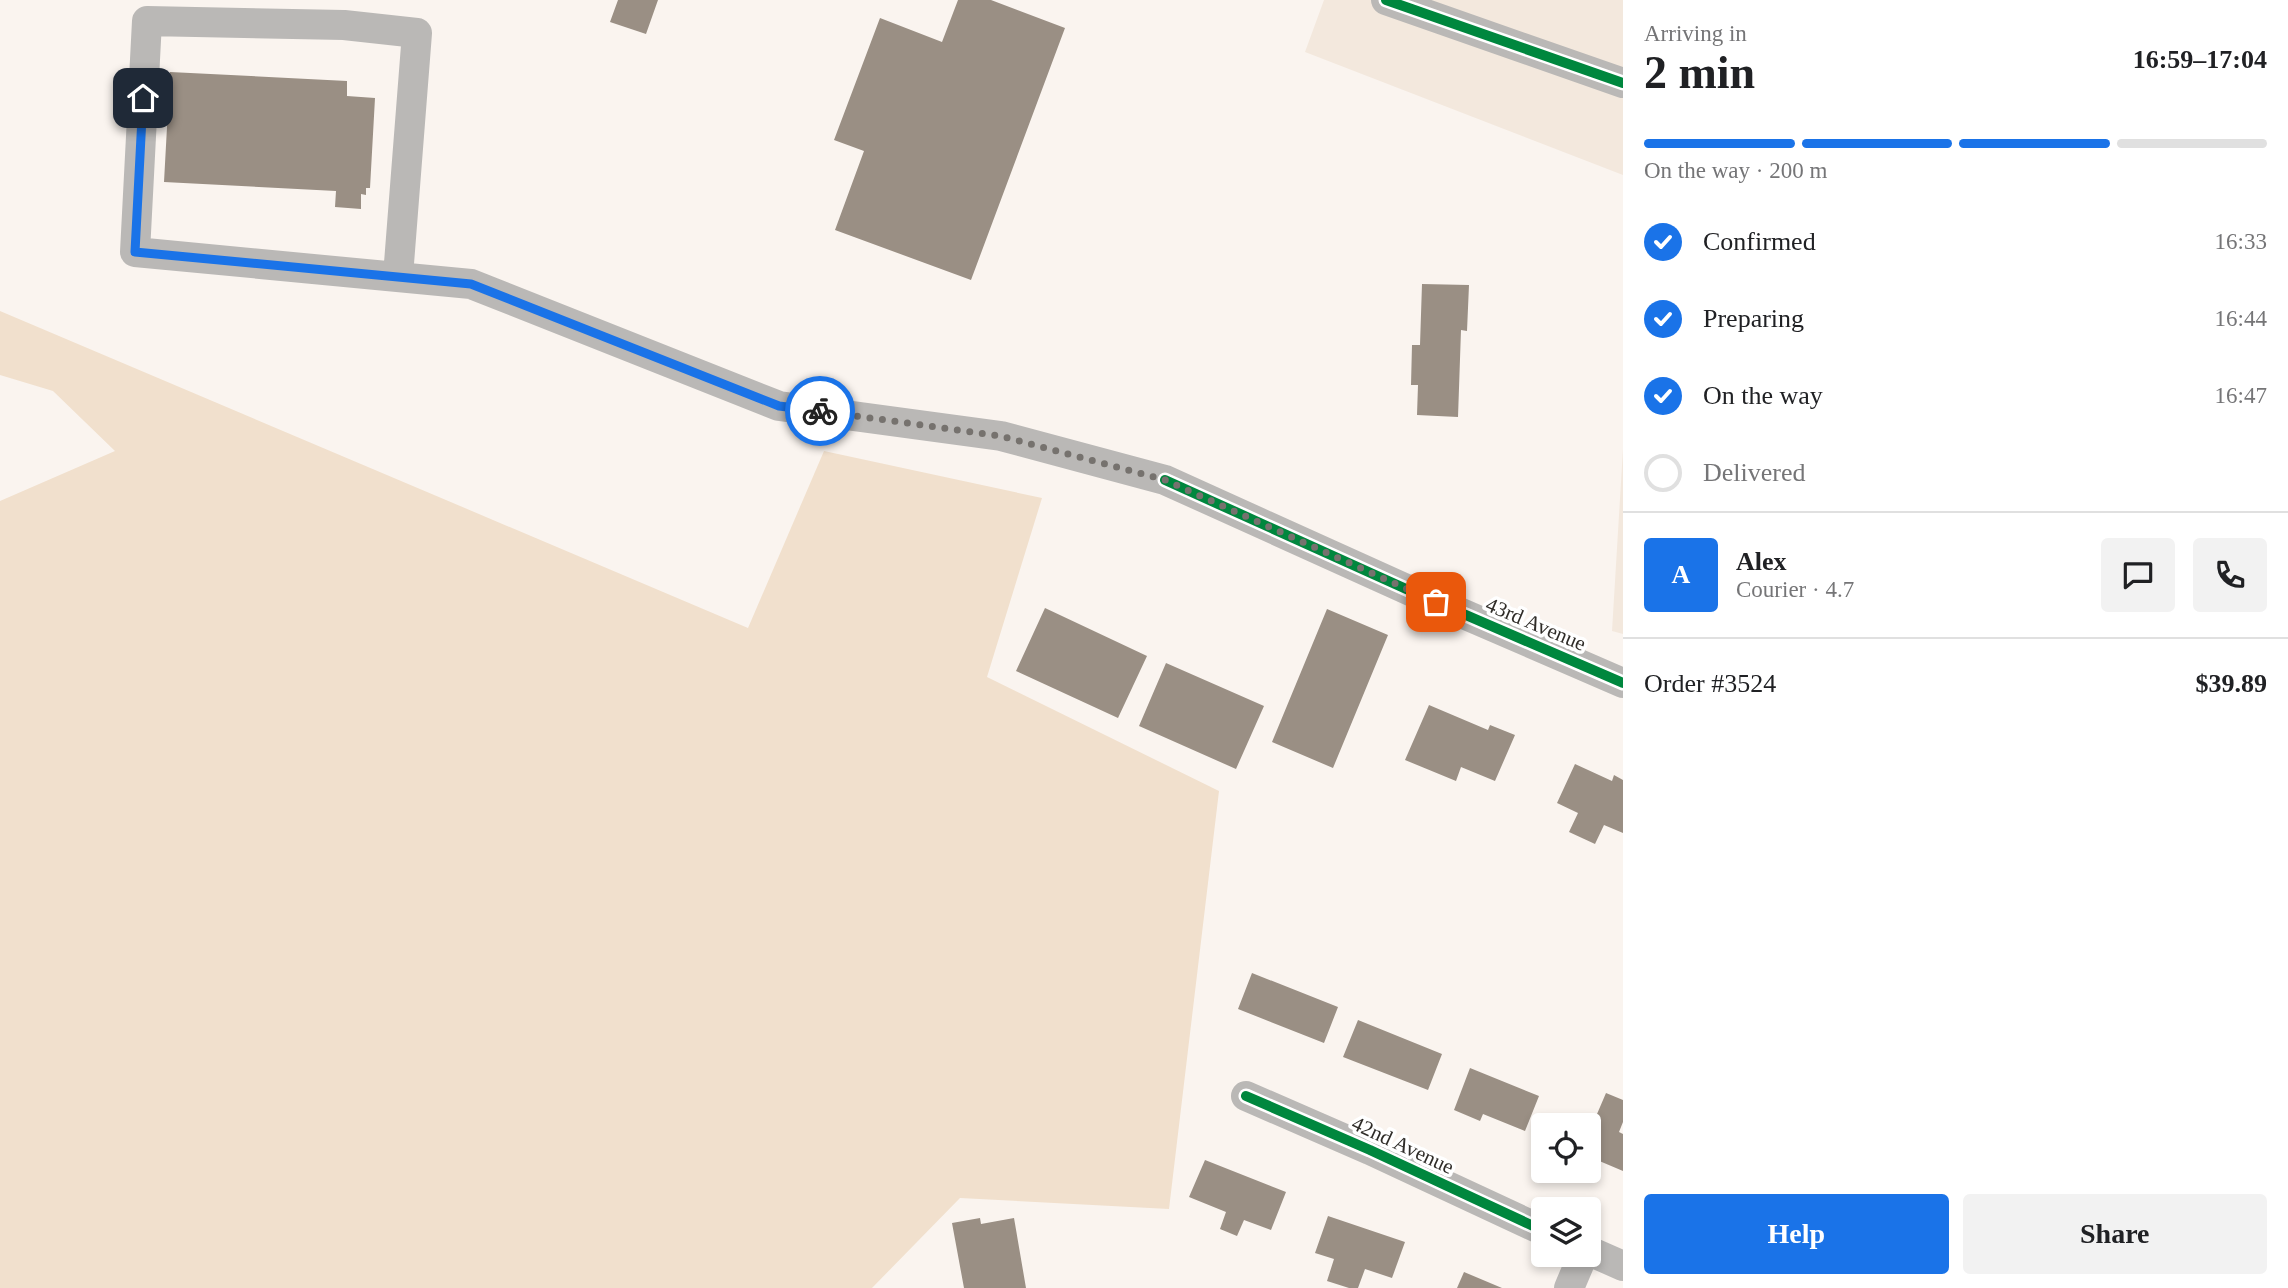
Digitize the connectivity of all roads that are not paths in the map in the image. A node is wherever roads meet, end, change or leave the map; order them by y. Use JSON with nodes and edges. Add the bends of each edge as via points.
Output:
{"nodes":[{"id":1,"x":1386,"y":0,"type":"edge"},
{"id":2,"x":1623,"y":83,"type":"edge"},
{"id":3,"x":398,"y":276,"type":"junction"},
{"id":4,"x":1623,"y":683,"type":"edge"},
{"id":5,"x":1246,"y":1096,"type":"dead end"},
{"id":6,"x":1531,"y":1225,"type":"edge"},
{"id":7,"x":1601,"y":1256,"type":"edge"},
{"id":8,"x":1623,"y":1266,"type":"edge"},
{"id":9,"x":1578,"y":1267,"type":"edge"},
{"id":10,"x":1569,"y":1288,"type":"edge"}],
"edges":[{"from":1,"to":2,"type":"street"},
{"from":3,"to":3,"type":"street","name":"43rd Avenue","via":[[135,252],[147,22],[344,24],[417,33]]},
{"from":3,"to":4,"type":"street","name":"43rd Avenue","via":[[471,284],[779,406],[1001,436],[1165,480]]},
{"from":5,"to":6,"type":"street","name":"42nd Avenue"},
{"from":7,"to":8,"type":"street"},
{"from":9,"to":10,"type":"street"}]}
